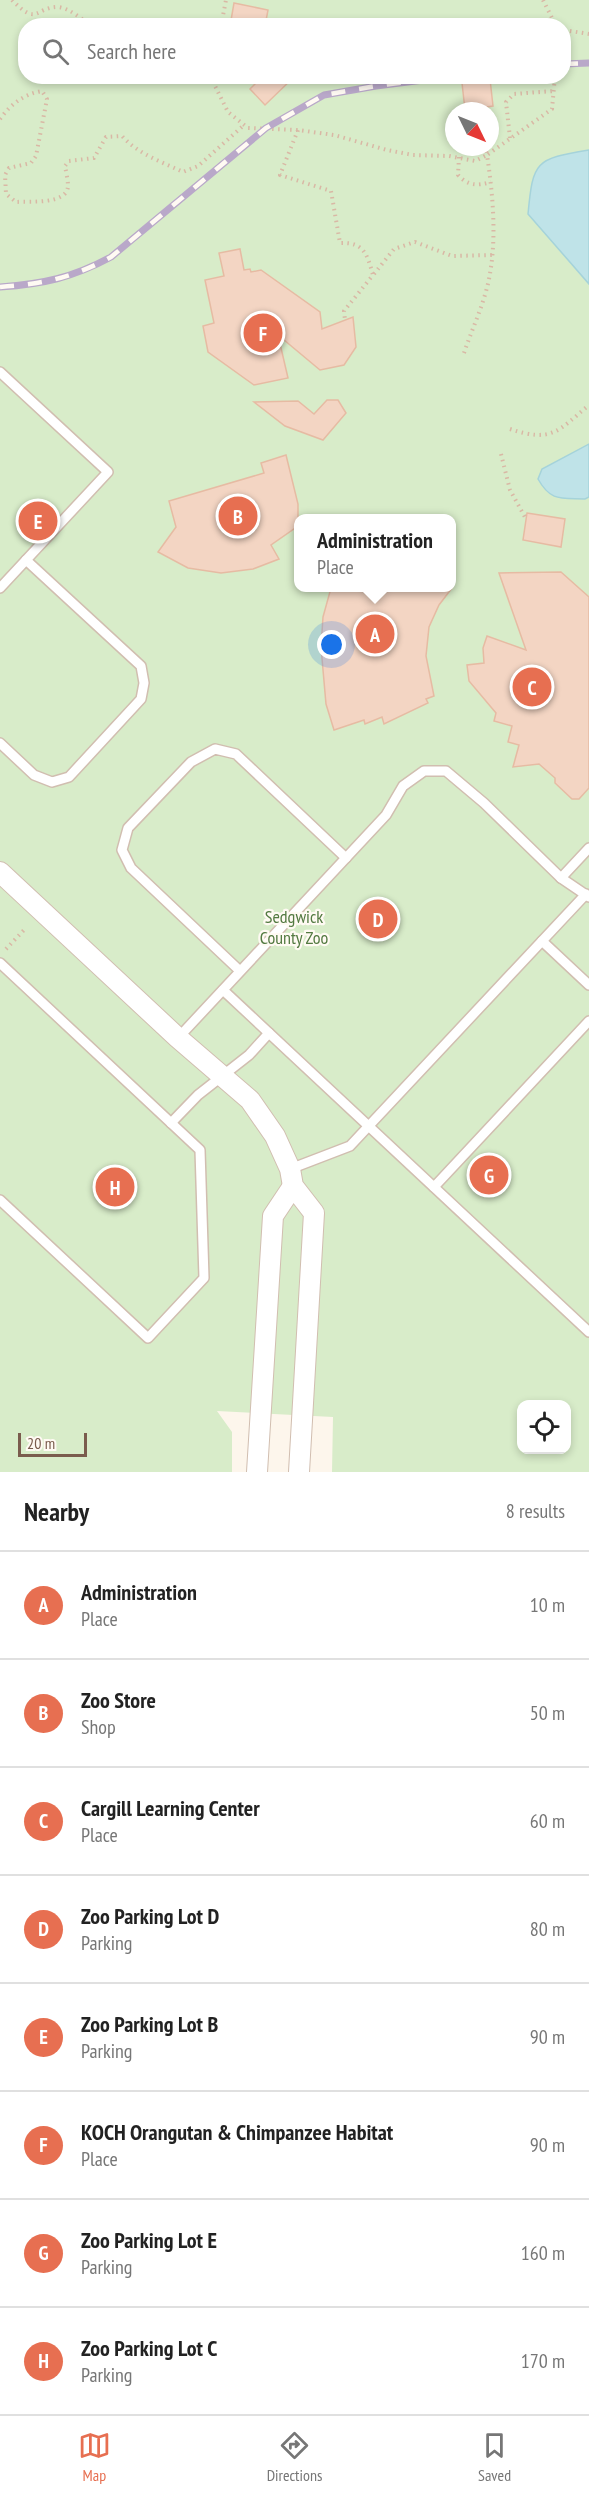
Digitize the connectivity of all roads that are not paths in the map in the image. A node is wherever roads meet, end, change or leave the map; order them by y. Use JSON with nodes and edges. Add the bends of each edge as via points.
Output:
{"nodes":[{"id":1,"x":0,"y":372,"type":"edge"},
{"id":2,"x":26,"y":560,"type":"junction"},
{"id":3,"x":0,"y":588,"type":"edge"},
{"id":4,"x":0,"y":743,"type":"edge"},
{"id":5,"x":589,"y":848,"type":"edge"},
{"id":6,"x":346,"y":858,"type":"junction"},
{"id":7,"x":0,"y":872,"type":"edge"},
{"id":8,"x":561,"y":878,"type":"junction"},
{"id":9,"x":587,"y":895,"type":"edge"},
{"id":10,"x":542,"y":941,"type":"junction"},
{"id":11,"x":0,"y":963,"type":"edge"},
{"id":12,"x":240,"y":971,"type":"junction"},
{"id":13,"x":589,"y":985,"type":"edge"},
{"id":14,"x":223,"y":990,"type":"junction"},
{"id":15,"x":589,"y":1021,"type":"edge"},
{"id":16,"x":270,"y":1033,"type":"junction"},
{"id":17,"x":178,"y":1038,"type":"junction"},
{"id":18,"x":222,"y":1076,"type":"junction"},
{"id":19,"x":171,"y":1123,"type":"junction"},
{"id":20,"x":369,"y":1126,"type":"junction"},
{"id":21,"x":291,"y":1177,"type":"junction"},
{"id":22,"x":434,"y":1187,"type":"junction"},
{"id":23,"x":0,"y":1200,"type":"edge"},
{"id":24,"x":589,"y":1332,"type":"edge"},
{"id":25,"x":257,"y":1472,"type":"edge"},
{"id":26,"x":299,"y":1472,"type":"edge"}],
"edges":[{"from":1,"to":2,"type":"lane","via":[[108,472]]},
{"from":2,"to":3,"type":"lane"},
{"from":2,"to":4,"type":"lane","via":[[141,666],[144,683],[141,699],[69,777],[52,782],[34,775]]},
{"from":5,"to":8,"type":"lane"},
{"from":6,"to":8,"type":"lane","via":[[386,815],[403,786],[424,771],[446,771]]},
{"from":6,"to":12,"type":"lane"},
{"from":6,"to":12,"type":"lane","via":[[236,754],[216,748],[191,762],[128,828],[123,850],[131,868]]},
{"from":7,"to":17,"type":"street"},
{"from":8,"to":9,"type":"lane"},
{"from":9,"to":10,"type":"lane"},
{"from":10,"to":13,"type":"lane"},
{"from":10,"to":20,"type":"lane"},
{"from":11,"to":19,"type":"lane"},
{"from":12,"to":14,"type":"lane"},
{"from":14,"to":16,"type":"lane"},
{"from":14,"to":17,"type":"lane"},
{"from":15,"to":22,"type":"lane"},
{"from":16,"to":18,"type":"lane"},
{"from":16,"to":20,"type":"lane"},
{"from":17,"to":18,"type":"street"},
{"from":18,"to":19,"type":"lane"},
{"from":18,"to":21,"type":"street","via":[[250,1100],[275,1136]]},
{"from":19,"to":23,"type":"lane","via":[[200,1150],[204,1278],[148,1338]]},
{"from":20,"to":21,"type":"lane","via":[[350,1146]]},
{"from":20,"to":22,"type":"lane"},
{"from":21,"to":25,"type":"street","via":[[273,1216]]},
{"from":21,"to":26,"type":"street","via":[[314,1214]]},
{"from":22,"to":24,"type":"lane"}]}
